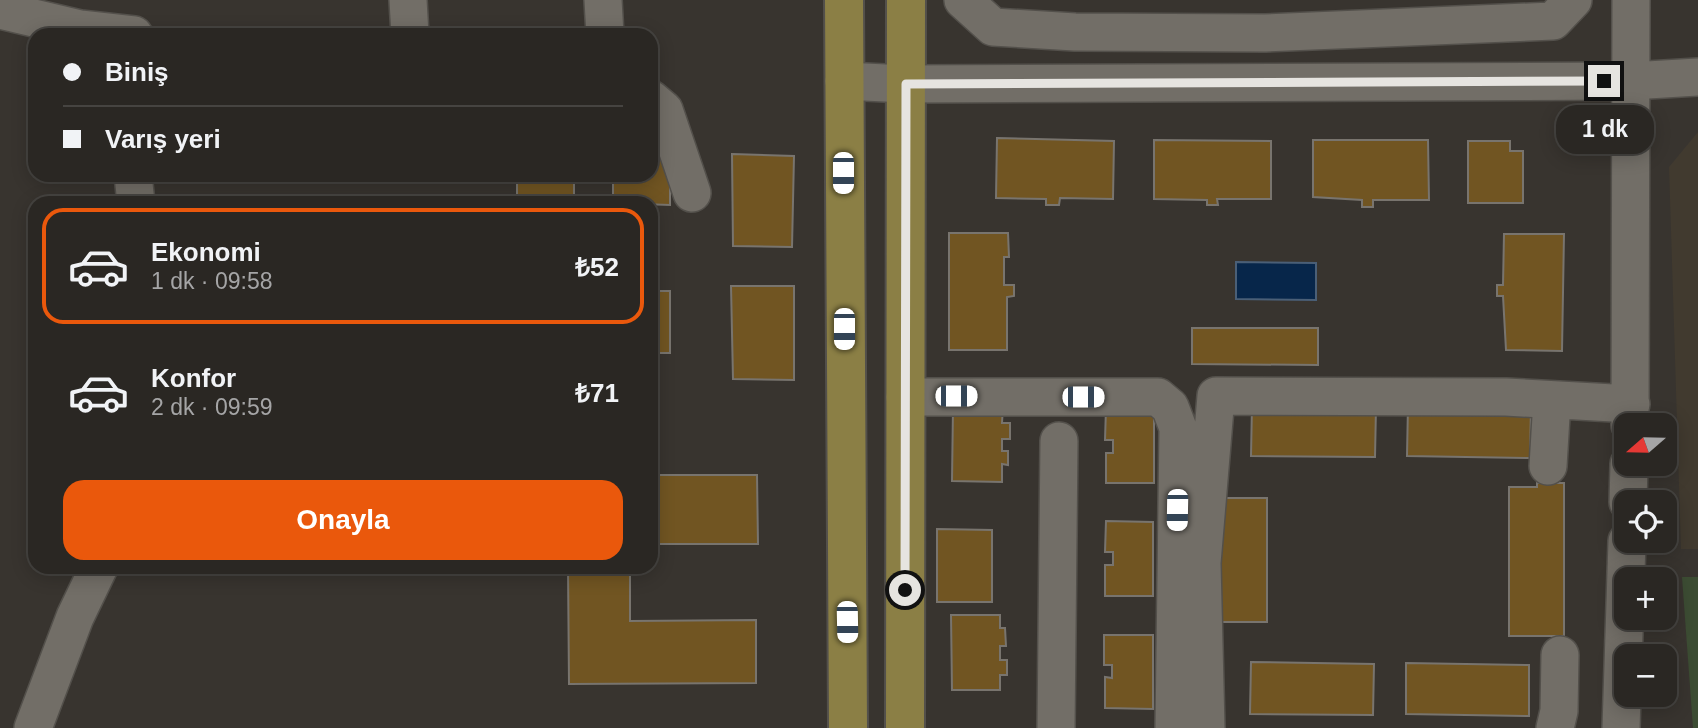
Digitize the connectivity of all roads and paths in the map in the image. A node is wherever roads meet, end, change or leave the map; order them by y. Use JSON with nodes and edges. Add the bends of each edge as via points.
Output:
{"nodes":[{"id":1,"x":408,"y":0,"type":"edge"},
{"id":2,"x":603,"y":0,"type":"edge"},
{"id":3,"x":844,"y":0,"type":"edge"},
{"id":4,"x":906,"y":0,"type":"edge"},
{"id":5,"x":963,"y":0,"type":"edge"},
{"id":6,"x":1573,"y":0,"type":"edge"},
{"id":7,"x":1631,"y":0,"type":"edge"},
{"id":8,"x":0,"y":10,"type":"edge"},
{"id":9,"x":76,"y":28,"type":"edge"},
{"id":10,"x":410,"y":28,"type":"edge"},
{"id":11,"x":605,"y":28,"type":"edge"},
{"id":12,"x":1698,"y":77,"type":"edge"},
{"id":13,"x":844,"y":81,"type":"junction"},
{"id":14,"x":1632,"y":81,"type":"junction"},
{"id":15,"x":906,"y":84,"type":"junction"},
{"id":16,"x":658,"y":105,"type":"edge"},
{"id":17,"x":692,"y":193,"type":"dead end"},
{"id":18,"x":905,"y":397,"type":"junction"},
{"id":19,"x":1552,"y":400,"type":"junction"},
{"id":20,"x":1620,"y":413,"type":"edge"},
{"id":21,"x":1631,"y":413,"type":"edge"},
{"id":22,"x":1059,"y":442,"type":"dead end"},
{"id":23,"x":1548,"y":466,"type":"dead end"},
{"id":24,"x":1627,"y":553,"type":"edge"},
{"id":25,"x":96,"y":574,"type":"edge"},
{"id":26,"x":1560,"y":655,"type":"dead end"},
{"id":27,"x":33,"y":728,"type":"edge"},
{"id":28,"x":848,"y":728,"type":"edge"},
{"id":29,"x":905,"y":728,"type":"edge"},
{"id":30,"x":1056,"y":728,"type":"edge"},
{"id":31,"x":1174,"y":728,"type":"edge"},
{"id":32,"x":1206,"y":728,"type":"edge"},
{"id":33,"x":1555,"y":728,"type":"edge"},
{"id":34,"x":1621,"y":728,"type":"edge"}],
"edges":[{"from":1,"to":10,"type":"street"},
{"from":2,"to":11,"type":"street"},
{"from":3,"to":13,"type":"main road"},
{"from":4,"to":15,"type":"main road"},
{"from":5,"to":6,"type":"street","via":[[993,27],[1251,33],[1553,21]]},
{"from":7,"to":14,"type":"street"},
{"from":8,"to":9,"type":"street"},
{"from":12,"to":14,"type":"street"},
{"from":13,"to":15,"type":"street"},
{"from":13,"to":28,"type":"main road"},
{"from":14,"to":15,"type":"street"},
{"from":14,"to":21,"type":"street"},
{"from":15,"to":18,"type":"main road"},
{"from":16,"to":17,"type":"street","via":[[664,110]]},
{"from":18,"to":29,"type":"main road"},
{"from":18,"to":31,"type":"street","via":[[1158,397],[1170,407],[1178,428]]},
{"from":19,"to":20,"type":"street"},
{"from":19,"to":23,"type":"street"},
{"from":19,"to":32,"type":"street","via":[[1216,396],[1202,563]]},
{"from":22,"to":30,"type":"street"},
{"from":24,"to":34,"type":"street"},
{"from":25,"to":27,"type":"street"},
{"from":26,"to":33,"type":"street"}]}
